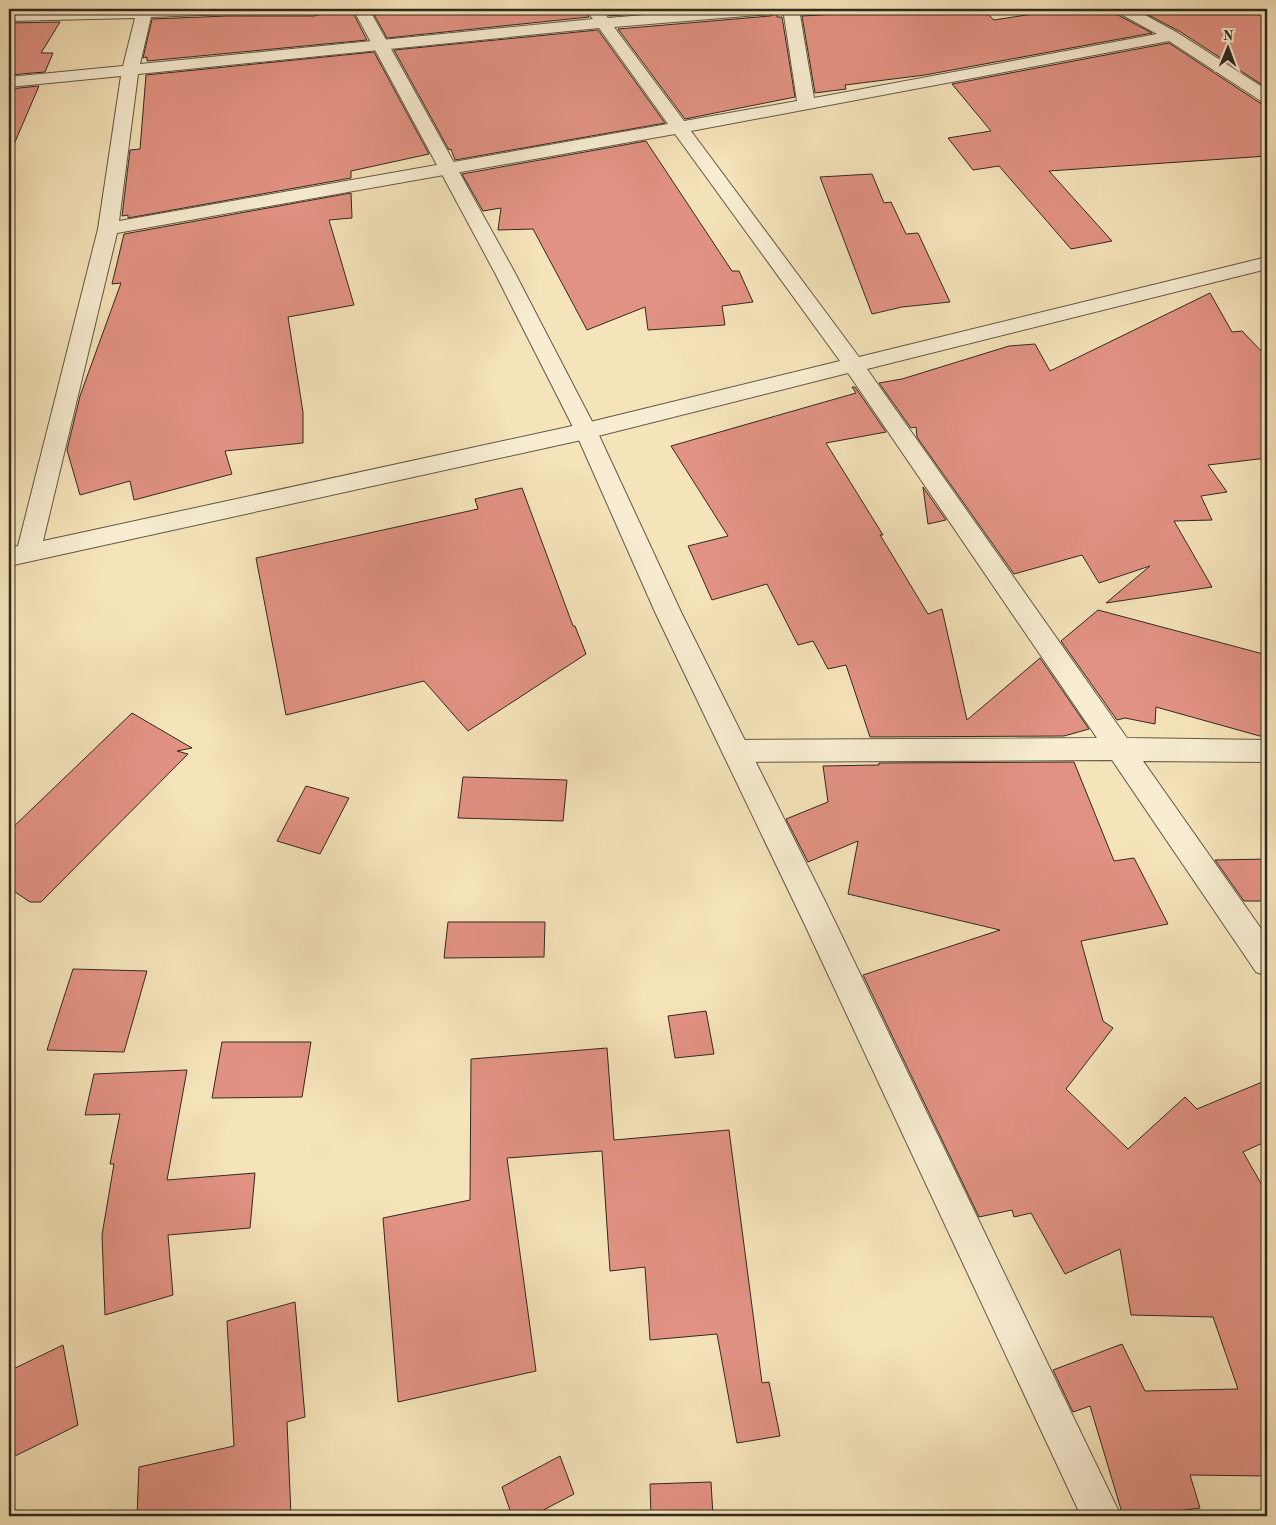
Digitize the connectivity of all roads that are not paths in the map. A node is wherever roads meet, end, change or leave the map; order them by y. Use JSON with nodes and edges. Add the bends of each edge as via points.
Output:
{"nodes":[{"id":1,"x":314,"y":9,"type":"edge"},
{"id":2,"x":361,"y":9,"type":"edge"},
{"id":3,"x":770,"y":9,"type":"edge"},
{"id":4,"x":791,"y":9,"type":"edge"},
{"id":5,"x":1123,"y":9,"type":"edge"},
{"id":6,"x":145,"y":10,"type":"edge"},
{"id":7,"x":9,"y":16,"type":"edge"},
{"id":8,"x":599,"y":16,"type":"edge"},
{"id":9,"x":1172,"y":36,"type":"junction"},
{"id":10,"x":382,"y":46,"type":"junction"},
{"id":11,"x":130,"y":70,"type":"junction"},
{"id":12,"x":9,"y":82,"type":"edge"},
{"id":13,"x":1267,"y":98,"type":"edge"},
{"id":14,"x":806,"y":106,"type":"junction"},
{"id":15,"x":680,"y":127,"type":"junction"},
{"id":16,"x":448,"y":170,"type":"junction"},
{"id":17,"x":108,"y":229,"type":"junction"},
{"id":18,"x":1267,"y":263,"type":"edge"},
{"id":19,"x":853,"y":364,"type":"junction"},
{"id":20,"x":586,"y":431,"type":"junction"},
{"id":21,"x":18,"y":555,"type":"edge"},
{"id":22,"x":1118,"y":749,"type":"junction"},
{"id":23,"x":736,"y":751,"type":"junction"},
{"id":24,"x":1267,"y":751,"type":"edge"},
{"id":25,"x":1267,"y":962,"type":"edge"},
{"id":26,"x":1101,"y":1516,"type":"edge"}],
"edges":[{"from":1,"to":6,"type":"street"},
{"from":2,"to":10,"type":"street"},
{"from":3,"to":8,"type":"street"},
{"from":4,"to":14,"type":"street"},
{"from":5,"to":9,"type":"street"},
{"from":6,"to":7,"type":"street"},
{"from":6,"to":11,"type":"street"},
{"from":8,"to":10,"type":"street"},
{"from":8,"to":15,"type":"street"},
{"from":9,"to":13,"type":"street"},
{"from":9,"to":14,"type":"street"},
{"from":10,"to":11,"type":"street"},
{"from":10,"to":16,"type":"street"},
{"from":11,"to":12,"type":"street"},
{"from":11,"to":17,"type":"street"},
{"from":14,"to":15,"type":"street"},
{"from":15,"to":16,"type":"street"},
{"from":15,"to":19,"type":"street"},
{"from":16,"to":17,"type":"street"},
{"from":16,"to":20,"type":"street"},
{"from":17,"to":21,"type":"street"},
{"from":18,"to":19,"type":"street"},
{"from":19,"to":20,"type":"street"},
{"from":19,"to":22,"type":"street"},
{"from":20,"to":21,"type":"street"},
{"from":20,"to":23,"type":"street","via":[[668,612]]},
{"from":22,"to":23,"type":"street"},
{"from":22,"to":24,"type":"street"},
{"from":22,"to":25,"type":"street"},
{"from":23,"to":26,"type":"street"}]}
